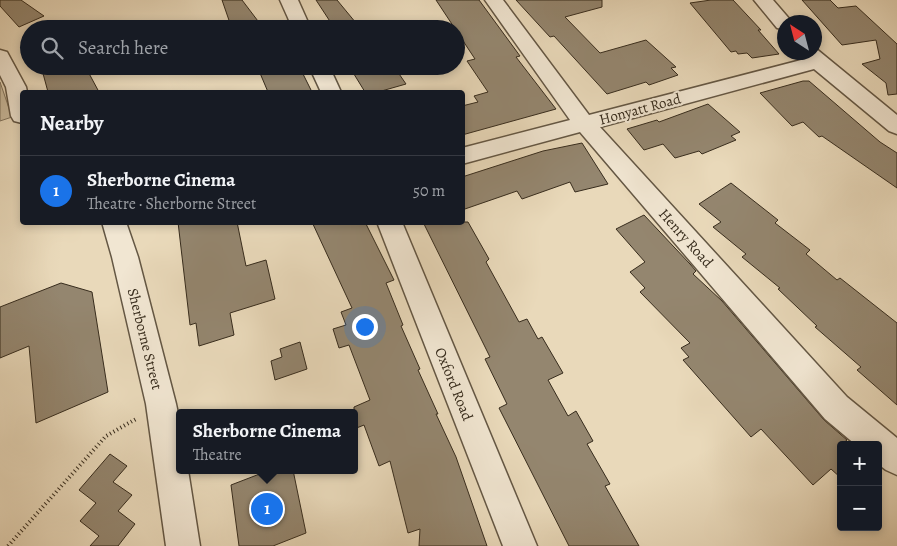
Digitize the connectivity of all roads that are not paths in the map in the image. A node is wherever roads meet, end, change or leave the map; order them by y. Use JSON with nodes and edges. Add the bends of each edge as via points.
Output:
{"nodes":[{"id":1,"x":289,"y":0,"type":"edge"},
{"id":2,"x":494,"y":0,"type":"edge"},
{"id":3,"x":763,"y":0,"type":"edge"},
{"id":4,"x":777,"y":16,"type":"edge"},
{"id":5,"x":298,"y":20,"type":"edge"},
{"id":6,"x":0,"y":56,"type":"edge"},
{"id":7,"x":804,"y":60,"type":"edge"},
{"id":8,"x":818,"y":60,"type":"edge"},
{"id":9,"x":323,"y":75,"type":"edge"},
{"id":10,"x":330,"y":90,"type":"edge"},
{"id":11,"x":20,"y":106,"type":"edge"},
{"id":12,"x":584,"y":124,"type":"junction"},
{"id":13,"x":897,"y":126,"type":"edge"},
{"id":14,"x":465,"y":155,"type":"edge"},
{"id":15,"x":115,"y":225,"type":"edge"},
{"id":16,"x":390,"y":225,"type":"edge"},
{"id":17,"x":897,"y":459,"type":"edge"},
{"id":18,"x":183,"y":546,"type":"edge"},
{"id":19,"x":520,"y":546,"type":"edge"}],
"edges":[{"from":1,"to":5,"type":"street"},
{"from":2,"to":12,"type":"street","name":"Henry Road"},
{"from":3,"to":4,"type":"street"},
{"from":6,"to":11,"type":"street","via":[[16,87]]},
{"from":7,"to":12,"type":"street","name":"Honyatt Road"},
{"from":8,"to":13,"type":"street"},
{"from":9,"to":10,"type":"street"},
{"from":12,"to":14,"type":"street","name":"Honyatt Road"},
{"from":12,"to":17,"type":"street","name":"Henry Road","via":[[836,408]]},
{"from":15,"to":18,"type":"street","name":"Sherborne Street","via":[[126,257],[161,404]]},
{"from":16,"to":19,"type":"street","name":"Oxford Road"}]}
